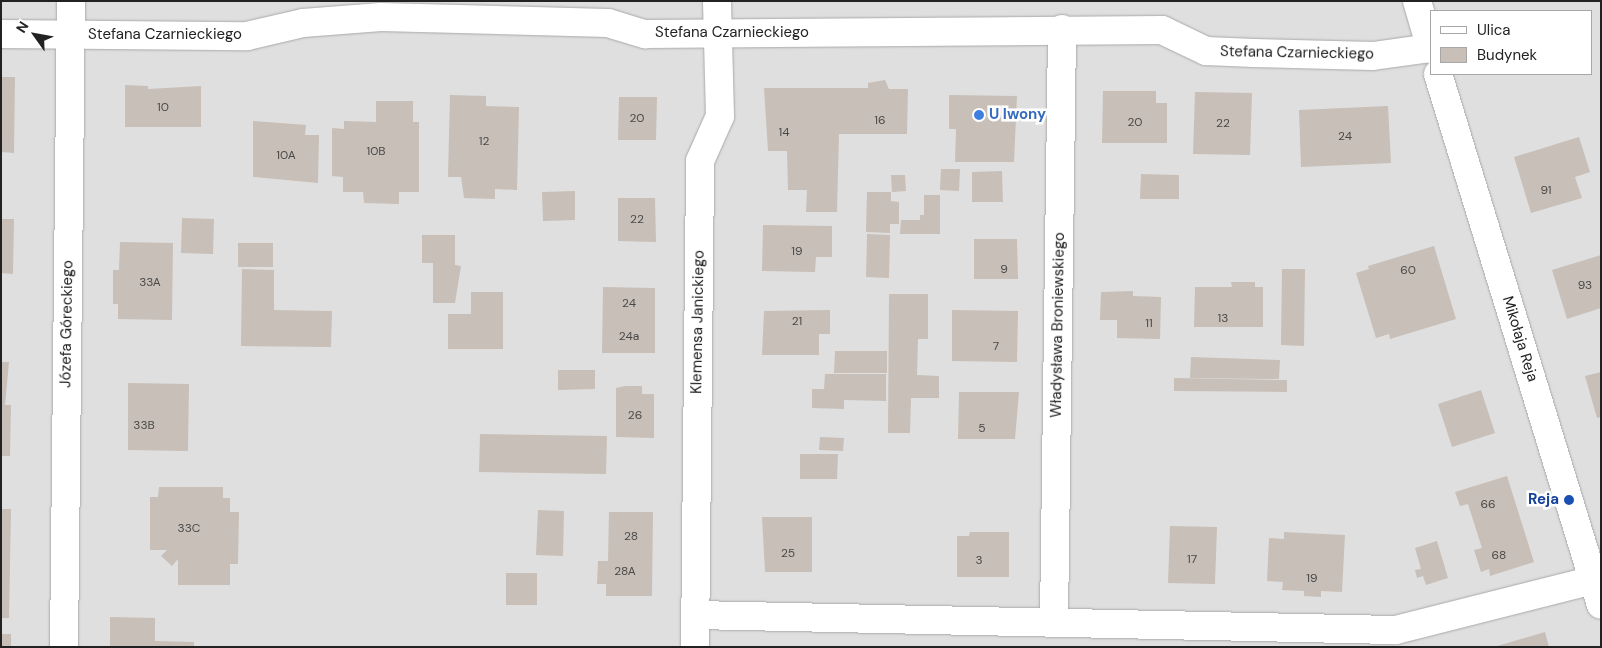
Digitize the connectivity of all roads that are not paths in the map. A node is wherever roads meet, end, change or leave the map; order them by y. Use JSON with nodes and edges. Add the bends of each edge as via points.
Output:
{"nodes":[{"id":1,"x":71,"y":1,"type":"edge"},
{"id":2,"x":717,"y":1,"type":"edge"},
{"id":3,"x":1416,"y":1,"type":"edge"},
{"id":4,"x":381,"y":9,"type":"edge"},
{"id":5,"x":1062,"y":29,"type":"junction"},
{"id":6,"x":1,"y":34,"type":"edge"},
{"id":7,"x":718,"y":34,"type":"junction"},
{"id":8,"x":70,"y":36,"type":"junction"},
{"id":9,"x":1430,"y":45,"type":"edge"},
{"id":10,"x":1430,"y":48,"type":"edge"},
{"id":11,"x":1438,"y":75,"type":"edge"},
{"id":12,"x":1597,"y":592,"type":"edge"},
{"id":13,"x":695,"y":615,"type":"junction"},
{"id":14,"x":1054,"y":620,"type":"junction"},
{"id":15,"x":64,"y":647,"type":"edge"},
{"id":16,"x":695,"y":647,"type":"edge"}],
"edges":[{"from":1,"to":8,"type":"street","name":"Józefa Góreckiego"},
{"from":2,"to":7,"type":"street","name":"Klemensa Janickiego"},
{"from":3,"to":9,"type":"street"},
{"from":4,"to":7,"type":"street","name":"Stefana Czarnieckiego","via":[[608,23],[645,34]]},
{"from":4,"to":8,"type":"street","name":"Stefana Czarnieckiego","via":[[246,36]]},
{"from":5,"to":7,"type":"street","name":"Stefana Czarnieckiego"},
{"from":5,"to":10,"type":"street","name":"Stefana Czarnieckiego","via":[[1162,30],[1206,50],[1254,54],[1373,56]]},
{"from":5,"to":14,"type":"street","name":"Władysława Broniewskiego"},
{"from":6,"to":8,"type":"street","name":"Stefana Czarnieckiego"},
{"from":7,"to":13,"type":"street","name":"Klemensa Janickiego","via":[[720,116],[700,161]]},
{"from":8,"to":15,"type":"street","name":"Józefa Góreckiego"},
{"from":11,"to":12,"type":"street","name":"Mikołaja Reja"},
{"from":12,"to":14,"type":"street","via":[[1396,630]]},
{"from":13,"to":14,"type":"street"},
{"from":13,"to":16,"type":"street","name":"Klemensa Janickiego"}]}
